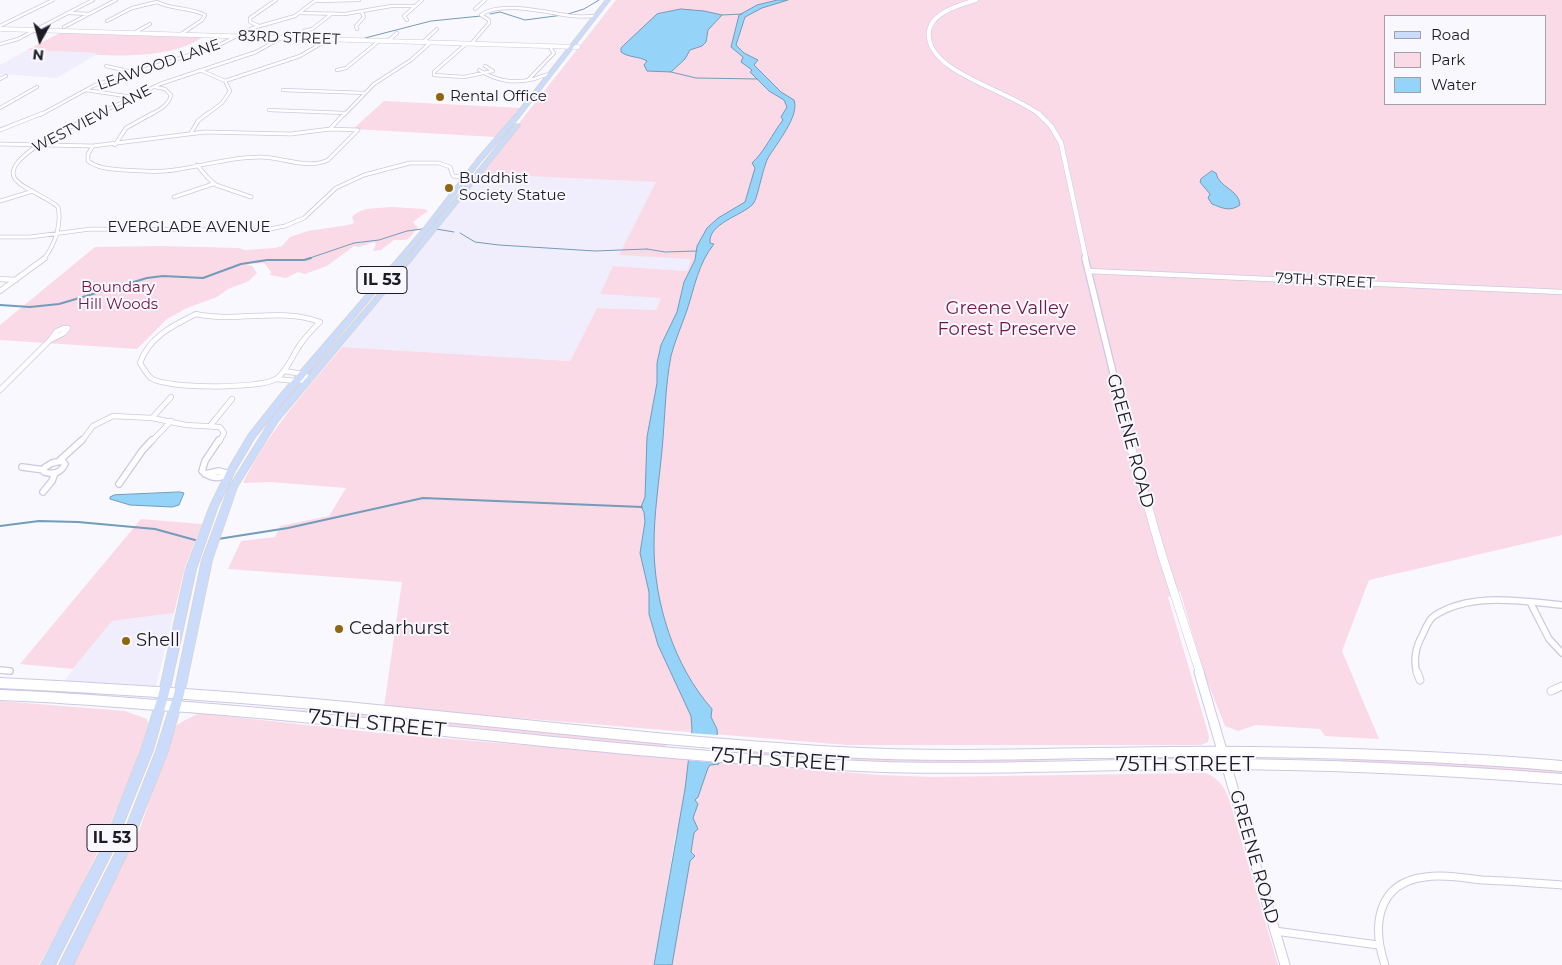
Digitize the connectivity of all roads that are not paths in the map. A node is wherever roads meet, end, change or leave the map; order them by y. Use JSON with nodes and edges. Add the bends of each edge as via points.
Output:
{"nodes":[{"id":1,"x":53,"y":0,"type":"edge"},
{"id":2,"x":94,"y":0,"type":"edge"},
{"id":3,"x":116,"y":0,"type":"edge"},
{"id":4,"x":276,"y":0,"type":"edge"},
{"id":5,"x":359,"y":0,"type":"edge"},
{"id":6,"x":422,"y":0,"type":"edge"},
{"id":7,"x":485,"y":0,"type":"edge"},
{"id":8,"x":608,"y":0,"type":"edge"},
{"id":9,"x":614,"y":0,"type":"edge"},
{"id":10,"x":976,"y":0,"type":"edge"},
{"id":11,"x":158,"y":1,"type":"edge"},
{"id":12,"x":315,"y":1,"type":"edge"},
{"id":13,"x":527,"y":4,"type":"dead end"},
{"id":14,"x":486,"y":5,"type":"dead end"},
{"id":15,"x":415,"y":6,"type":"junction"},
{"id":16,"x":475,"y":10,"type":"dead end"},
{"id":17,"x":362,"y":12,"type":"junction"},
{"id":18,"x":68,"y":13,"type":"junction"},
{"id":19,"x":300,"y":13,"type":"junction"},
{"id":20,"x":90,"y":14,"type":"junction"},
{"id":21,"x":330,"y":15,"type":"junction"},
{"id":22,"x":596,"y":16,"type":"junction"},
{"id":23,"x":407,"y":20,"type":"dead end"},
{"id":24,"x":106,"y":21,"type":"dead end"},
{"id":25,"x":150,"y":24,"type":"dead end"},
{"id":26,"x":259,"y":26,"type":"junction"},
{"id":27,"x":64,"y":27,"type":"dead end"},
{"id":28,"x":0,"y":28,"type":"edge"},
{"id":29,"x":356,"y":29,"type":"dead end"},
{"id":30,"x":437,"y":29,"type":"dead end"},
{"id":31,"x":36,"y":30,"type":"junction"},
{"id":32,"x":304,"y":31,"type":"dead end"},
{"id":33,"x":134,"y":33,"type":"junction"},
{"id":34,"x":397,"y":33,"type":"dead end"},
{"id":35,"x":180,"y":35,"type":"junction"},
{"id":36,"x":236,"y":36,"type":"junction"},
{"id":37,"x":281,"y":38,"type":"junction"},
{"id":38,"x":329,"y":39,"type":"junction"},
{"id":39,"x":379,"y":41,"type":"junction"},
{"id":40,"x":388,"y":41,"type":"junction"},
{"id":41,"x":423,"y":42,"type":"junction"},
{"id":42,"x":430,"y":43,"type":"junction"},
{"id":43,"x":0,"y":44,"type":"edge"},
{"id":44,"x":469,"y":44,"type":"junction"},
{"id":45,"x":552,"y":46,"type":"junction"},
{"id":46,"x":575,"y":47,"type":"junction"},
{"id":47,"x":106,"y":66,"type":"dead end"},
{"id":48,"x":271,"y":66,"type":"junction"},
{"id":49,"x":485,"y":66,"type":"dead end"},
{"id":50,"x":280,"y":69,"type":"dead end"},
{"id":51,"x":200,"y":70,"type":"junction"},
{"id":52,"x":337,"y":70,"type":"dead end"},
{"id":53,"x":479,"y":70,"type":"dead end"},
{"id":54,"x":133,"y":72,"type":"junction"},
{"id":55,"x":485,"y":73,"type":"junction"},
{"id":56,"x":550,"y":74,"type":"junction"},
{"id":57,"x":6,"y":76,"type":"dead end"},
{"id":58,"x":472,"y":76,"type":"junction"},
{"id":59,"x":0,"y":77,"type":"edge"},
{"id":60,"x":492,"y":77,"type":"junction"},
{"id":61,"x":529,"y":79,"type":"junction"},
{"id":62,"x":225,"y":81,"type":"junction"},
{"id":63,"x":37,"y":87,"type":"dead end"},
{"id":64,"x":155,"y":87,"type":"junction"},
{"id":65,"x":85,"y":90,"type":"junction"},
{"id":66,"x":283,"y":90,"type":"dead end"},
{"id":67,"x":365,"y":93,"type":"junction"},
{"id":68,"x":133,"y":97,"type":"junction"},
{"id":69,"x":0,"y":108,"type":"edge"},
{"id":70,"x":269,"y":110,"type":"dead end"},
{"id":71,"x":345,"y":113,"type":"junction"},
{"id":72,"x":330,"y":129,"type":"junction"},
{"id":73,"x":0,"y":130,"type":"edge"},
{"id":74,"x":191,"y":133,"type":"junction"},
{"id":75,"x":0,"y":144,"type":"edge"},
{"id":76,"x":115,"y":144,"type":"junction"},
{"id":77,"x":37,"y":146,"type":"junction"},
{"id":78,"x":92,"y":146,"type":"junction"},
{"id":79,"x":197,"y":165,"type":"junction"},
{"id":80,"x":469,"y":178,"type":"junction"},
{"id":81,"x":213,"y":184,"type":"junction"},
{"id":82,"x":33,"y":190,"type":"junction"},
{"id":83,"x":174,"y":196,"type":"dead end"},
{"id":84,"x":252,"y":197,"type":"dead end"},
{"id":85,"x":0,"y":201,"type":"edge"},
{"id":86,"x":57,"y":233,"type":"junction"},
{"id":87,"x":0,"y":238,"type":"edge"},
{"id":88,"x":1088,"y":271,"type":"junction"},
{"id":89,"x":0,"y":278,"type":"edge"},
{"id":90,"x":16,"y":280,"type":"junction"},
{"id":91,"x":0,"y":291,"type":"edge"},
{"id":92,"x":1562,"y":292,"type":"edge"},
{"id":93,"x":49,"y":340,"type":"dead end"},
{"id":94,"x":284,"y":371,"type":"junction"},
{"id":95,"x":307,"y":376,"type":"junction"},
{"id":96,"x":276,"y":378,"type":"junction"},
{"id":97,"x":297,"y":381,"type":"junction"},
{"id":98,"x":0,"y":390,"type":"edge"},
{"id":99,"x":171,"y":397,"type":"dead end"},
{"id":100,"x":232,"y":399,"type":"dead end"},
{"id":101,"x":152,"y":418,"type":"junction"},
{"id":102,"x":170,"y":421,"type":"junction"},
{"id":103,"x":210,"y":426,"type":"junction"},
{"id":104,"x":59,"y":461,"type":"junction"},
{"id":105,"x":22,"y":467,"type":"dead end"},
{"id":106,"x":44,"y":470,"type":"junction"},
{"id":107,"x":55,"y":473,"type":"junction"},
{"id":108,"x":229,"y":474,"type":"junction"},
{"id":109,"x":119,"y":484,"type":"dead end"},
{"id":110,"x":44,"y":492,"type":"dead end"},
{"id":111,"x":1530,"y":602,"type":"junction"},
{"id":112,"x":1562,"y":605,"type":"edge"},
{"id":113,"x":1562,"y":653,"type":"edge"},
{"id":114,"x":0,"y":670,"type":"edge"},
{"id":115,"x":10,"y":671,"type":"dead end"},
{"id":116,"x":1420,"y":680,"type":"dead end"},
{"id":117,"x":0,"y":683,"type":"edge"},
{"id":118,"x":1562,"y":686,"type":"edge"},
{"id":119,"x":1551,"y":690,"type":"dead end"},
{"id":120,"x":0,"y":695,"type":"edge"},
{"id":121,"x":162,"y":699,"type":"junction"},
{"id":122,"x":177,"y":700,"type":"junction"},
{"id":123,"x":1224,"y":752,"type":"junction"},
{"id":124,"x":1227,"y":764,"type":"junction"},
{"id":125,"x":1562,"y":766,"type":"edge"},
{"id":126,"x":1562,"y":779,"type":"edge"},
{"id":127,"x":1562,"y":885,"type":"edge"},
{"id":128,"x":1275,"y":930,"type":"junction"},
{"id":129,"x":1378,"y":945,"type":"junction"},
{"id":130,"x":48,"y":965,"type":"edge"},
{"id":131,"x":66,"y":965,"type":"edge"},
{"id":132,"x":1285,"y":965,"type":"edge"},
{"id":133,"x":1385,"y":965,"type":"edge"}],
"edges":[{"from":1,"to":28,"type":"street"},
{"from":2,"to":18,"type":"street"},
{"from":3,"to":20,"type":"street"},
{"from":4,"to":26,"type":"street","via":[[250,18],[250,22]]},
{"from":5,"to":12,"type":"street"},
{"from":6,"to":15,"type":"street"},
{"from":7,"to":16,"type":"street"},
{"from":8,"to":22,"type":"main road","number":"IL 53"},
{"from":9,"to":46,"type":"main road","number":"IL 53"},
{"from":10,"to":88,"type":"street","name":"GREENE ROAD","via":[[949,10],[935,20],[928,30],[930,45],[952,67],[1018,99],[1051,125],[1061,143]]},
{"from":11,"to":24,"type":"street","via":[[132,8]]},
{"from":11,"to":35,"type":"street","via":[[164,6],[205,15]]},
{"from":12,"to":19,"type":"street"},
{"from":13,"to":22,"type":"street","via":[[569,15]]},
{"from":14,"to":44,"type":"street","via":[[481,15],[489,20],[489,24]]},
{"from":15,"to":17,"type":"street","via":[[391,6]]},
{"from":15,"to":23,"type":"street","via":[[404,16]]},
{"from":17,"to":21,"type":"street"},
{"from":17,"to":29,"type":"street","via":[[364,18]]},
{"from":18,"to":20,"type":"street"},
{"from":18,"to":31,"type":"street"},
{"from":19,"to":21,"type":"street"},
{"from":19,"to":26,"type":"street","name":"LEAWOOD LANE"},
{"from":20,"to":27,"type":"street"},
{"from":21,"to":32,"type":"street"},
{"from":22,"to":46,"type":"main road","number":"IL 53"},
{"from":25,"to":33,"type":"street"},
{"from":26,"to":36,"type":"street","name":"LEAWOOD LANE"},
{"from":28,"to":31,"type":"main road","name":"83RD STREET"},
{"from":30,"to":41,"type":"street"},
{"from":31,"to":33,"type":"main road","name":"83RD STREET"},
{"from":31,"to":43,"type":"street"},
{"from":33,"to":35,"type":"main road","name":"83RD STREET"},
{"from":34,"to":40,"type":"street"},
{"from":35,"to":36,"type":"main road","name":"83RD STREET"},
{"from":36,"to":37,"type":"main road","name":"83RD STREET"},
{"from":36,"to":54,"type":"street","name":"LEAWOOD LANE","via":[[219,46]]},
{"from":37,"to":38,"type":"main road","name":"83RD STREET"},
{"from":37,"to":51,"type":"street","name":"WESTVIEW LANE","via":[[256,52]]},
{"from":38,"to":39,"type":"main road","name":"83RD STREET"},
{"from":38,"to":48,"type":"street","via":[[306,53]]},
{"from":39,"to":40,"type":"main road","name":"83RD STREET"},
{"from":39,"to":52,"type":"street","via":[[346,68]]},
{"from":40,"to":41,"type":"main road","name":"83RD STREET"},
{"from":41,"to":42,"type":"main road","name":"83RD STREET"},
{"from":42,"to":44,"type":"main road","name":"83RD STREET"},
{"from":42,"to":67,"type":"street"},
{"from":44,"to":45,"type":"main road","name":"83RD STREET"},
{"from":44,"to":58,"type":"street","via":[[433,74]]},
{"from":45,"to":46,"type":"main road","name":"83RD STREET"},
{"from":45,"to":61,"type":"street","via":[[554,53]]},
{"from":46,"to":56,"type":"main road","number":"IL 53"},
{"from":46,"to":80,"type":"main road","number":"IL 53"},
{"from":47,"to":54,"type":"street"},
{"from":48,"to":50,"type":"street"},
{"from":48,"to":62,"type":"street"},
{"from":49,"to":55,"type":"street","via":[[493,71]]},
{"from":51,"to":62,"type":"street"},
{"from":51,"to":64,"type":"street","name":"WESTVIEW LANE"},
{"from":53,"to":55,"type":"street"},
{"from":54,"to":65,"type":"street","name":"LEAWOOD LANE"},
{"from":55,"to":58,"type":"street"},
{"from":55,"to":60,"type":"street"},
{"from":56,"to":61,"type":"street"},
{"from":56,"to":80,"type":"main road","number":"IL 53"},
{"from":57,"to":59,"type":"street"},
{"from":58,"to":60,"type":"street"},
{"from":60,"to":61,"type":"street"},
{"from":62,"to":74,"type":"street","via":[[230,89],[228,97],[195,123]]},
{"from":63,"to":69,"type":"street"},
{"from":64,"to":68,"type":"street","name":"WESTVIEW LANE"},
{"from":64,"to":76,"type":"street","via":[[170,93],[171,98],[126,127]]},
{"from":65,"to":68,"type":"street"},
{"from":65,"to":73,"type":"street","name":"LEAWOOD LANE","via":[[36,117]]},
{"from":66,"to":67,"type":"street"},
{"from":67,"to":71,"type":"street"},
{"from":68,"to":77,"type":"street","name":"WESTVIEW LANE"},
{"from":70,"to":71,"type":"street"},
{"from":71,"to":72,"type":"street"},
{"from":72,"to":74,"type":"street","via":[[297,134]]},
{"from":72,"to":79,"type":"street","via":[[358,130],[322,163],[256,157]]},
{"from":74,"to":76,"type":"street"},
{"from":75,"to":77,"type":"street"},
{"from":76,"to":78,"type":"street"},
{"from":77,"to":78,"type":"street"},
{"from":77,"to":82,"type":"street","name":"WESTVIEW LANE","via":[[19,159],[13,172],[18,181]]},
{"from":78,"to":79,"type":"street","via":[[88,161],[106,169],[159,172]]},
{"from":79,"to":81,"type":"street"},
{"from":80,"to":86,"type":"street","name":"EVERGLADE AVENUE","via":[[453,176],[450,166],[441,163],[414,163],[389,168],[338,187],[299,221],[266,230],[91,229]]},
{"from":80,"to":95,"type":"main road","number":"IL 53"},
{"from":81,"to":83,"type":"street"},
{"from":81,"to":84,"type":"street"},
{"from":82,"to":85,"type":"street"},
{"from":82,"to":86,"type":"street","name":"WESTVIEW LANE","via":[[58,207]]},
{"from":86,"to":87,"type":"street","name":"EVERGLADE AVENUE"},
{"from":86,"to":90,"type":"street","name":"WESTVIEW LANE","via":[[47,256]]},
{"from":88,"to":92,"type":"street","name":"79TH STREET"},
{"from":88,"to":123,"type":"street","name":"GREENE ROAD","via":[[1138,474]]},
{"from":89,"to":90,"type":"street"},
{"from":90,"to":91,"type":"street","name":"WESTVIEW LANE"},
{"from":93,"to":98,"type":"street"},
{"from":94,"to":95,"type":"street"},
{"from":94,"to":96,"type":"street"},
{"from":94,"to":96,"type":"street","via":[[302,341],[320,322],[296,317],[222,318],[196,314],[168,328],[142,354],[140,363],[152,379],[165,383],[238,387],[262,384]]},
{"from":95,"to":97,"type":"main road","number":"IL 53"},
{"from":95,"to":122,"type":"main road","number":"IL 53","via":[[233,487],[207,560]]},
{"from":96,"to":97,"type":"street"},
{"from":97,"to":108,"type":"main road","number":"IL 53","via":[[252,436]]},
{"from":99,"to":101,"type":"street"},
{"from":100,"to":103,"type":"street"},
{"from":101,"to":102,"type":"street"},
{"from":101,"to":104,"type":"street","via":[[119,415],[107,418],[94,426]]},
{"from":102,"to":103,"type":"street"},
{"from":102,"to":109,"type":"street","via":[[142,451]]},
{"from":103,"to":108,"type":"street","via":[[220,427],[224,433],[202,466],[204,474],[215,478]]},
{"from":104,"to":106,"type":"street","via":[[49,464]]},
{"from":104,"to":107,"type":"street","via":[[65,466]]},
{"from":105,"to":106,"type":"street"},
{"from":106,"to":107,"type":"street","via":[[48,474]]},
{"from":107,"to":110,"type":"street"},
{"from":108,"to":121,"type":"main road","number":"IL 53","via":[[192,569]]},
{"from":111,"to":112,"type":"street"},
{"from":111,"to":113,"type":"street","via":[[1549,639]]},
{"from":111,"to":116,"type":"street","via":[[1474,602],[1432,617],[1417,644],[1416,667]]},
{"from":114,"to":115,"type":"street"},
{"from":117,"to":121,"type":"main road","name":"75TH STREET"},
{"from":118,"to":119,"type":"street"},
{"from":120,"to":121,"type":"main road","name":"75TH STREET"},
{"from":121,"to":122,"type":"main road","name":"75TH STREET"},
{"from":121,"to":130,"type":"main road","number":"IL 53","via":[[123,812]]},
{"from":122,"to":123,"type":"main road","name":"75TH STREET","via":[[891,754]]},
{"from":122,"to":124,"type":"main road","name":"75TH STREET","via":[[676,752],[828,764],[918,768]]},
{"from":122,"to":131,"type":"main road","number":"IL 53","via":[[134,825]]},
{"from":123,"to":124,"type":"street","name":"GREENE ROAD"},
{"from":123,"to":125,"type":"main road","name":"75TH STREET","via":[[1364,753]]},
{"from":124,"to":126,"type":"main road","name":"75TH STREET","via":[[1380,767]]},
{"from":124,"to":128,"type":"street","name":"GREENE ROAD"},
{"from":127,"to":129,"type":"street","via":[[1437,876],[1415,879],[1394,890],[1384,903],[1378,919]]},
{"from":128,"to":129,"type":"street"},
{"from":128,"to":132,"type":"street","name":"GREENE ROAD"},
{"from":129,"to":133,"type":"street"}]}
